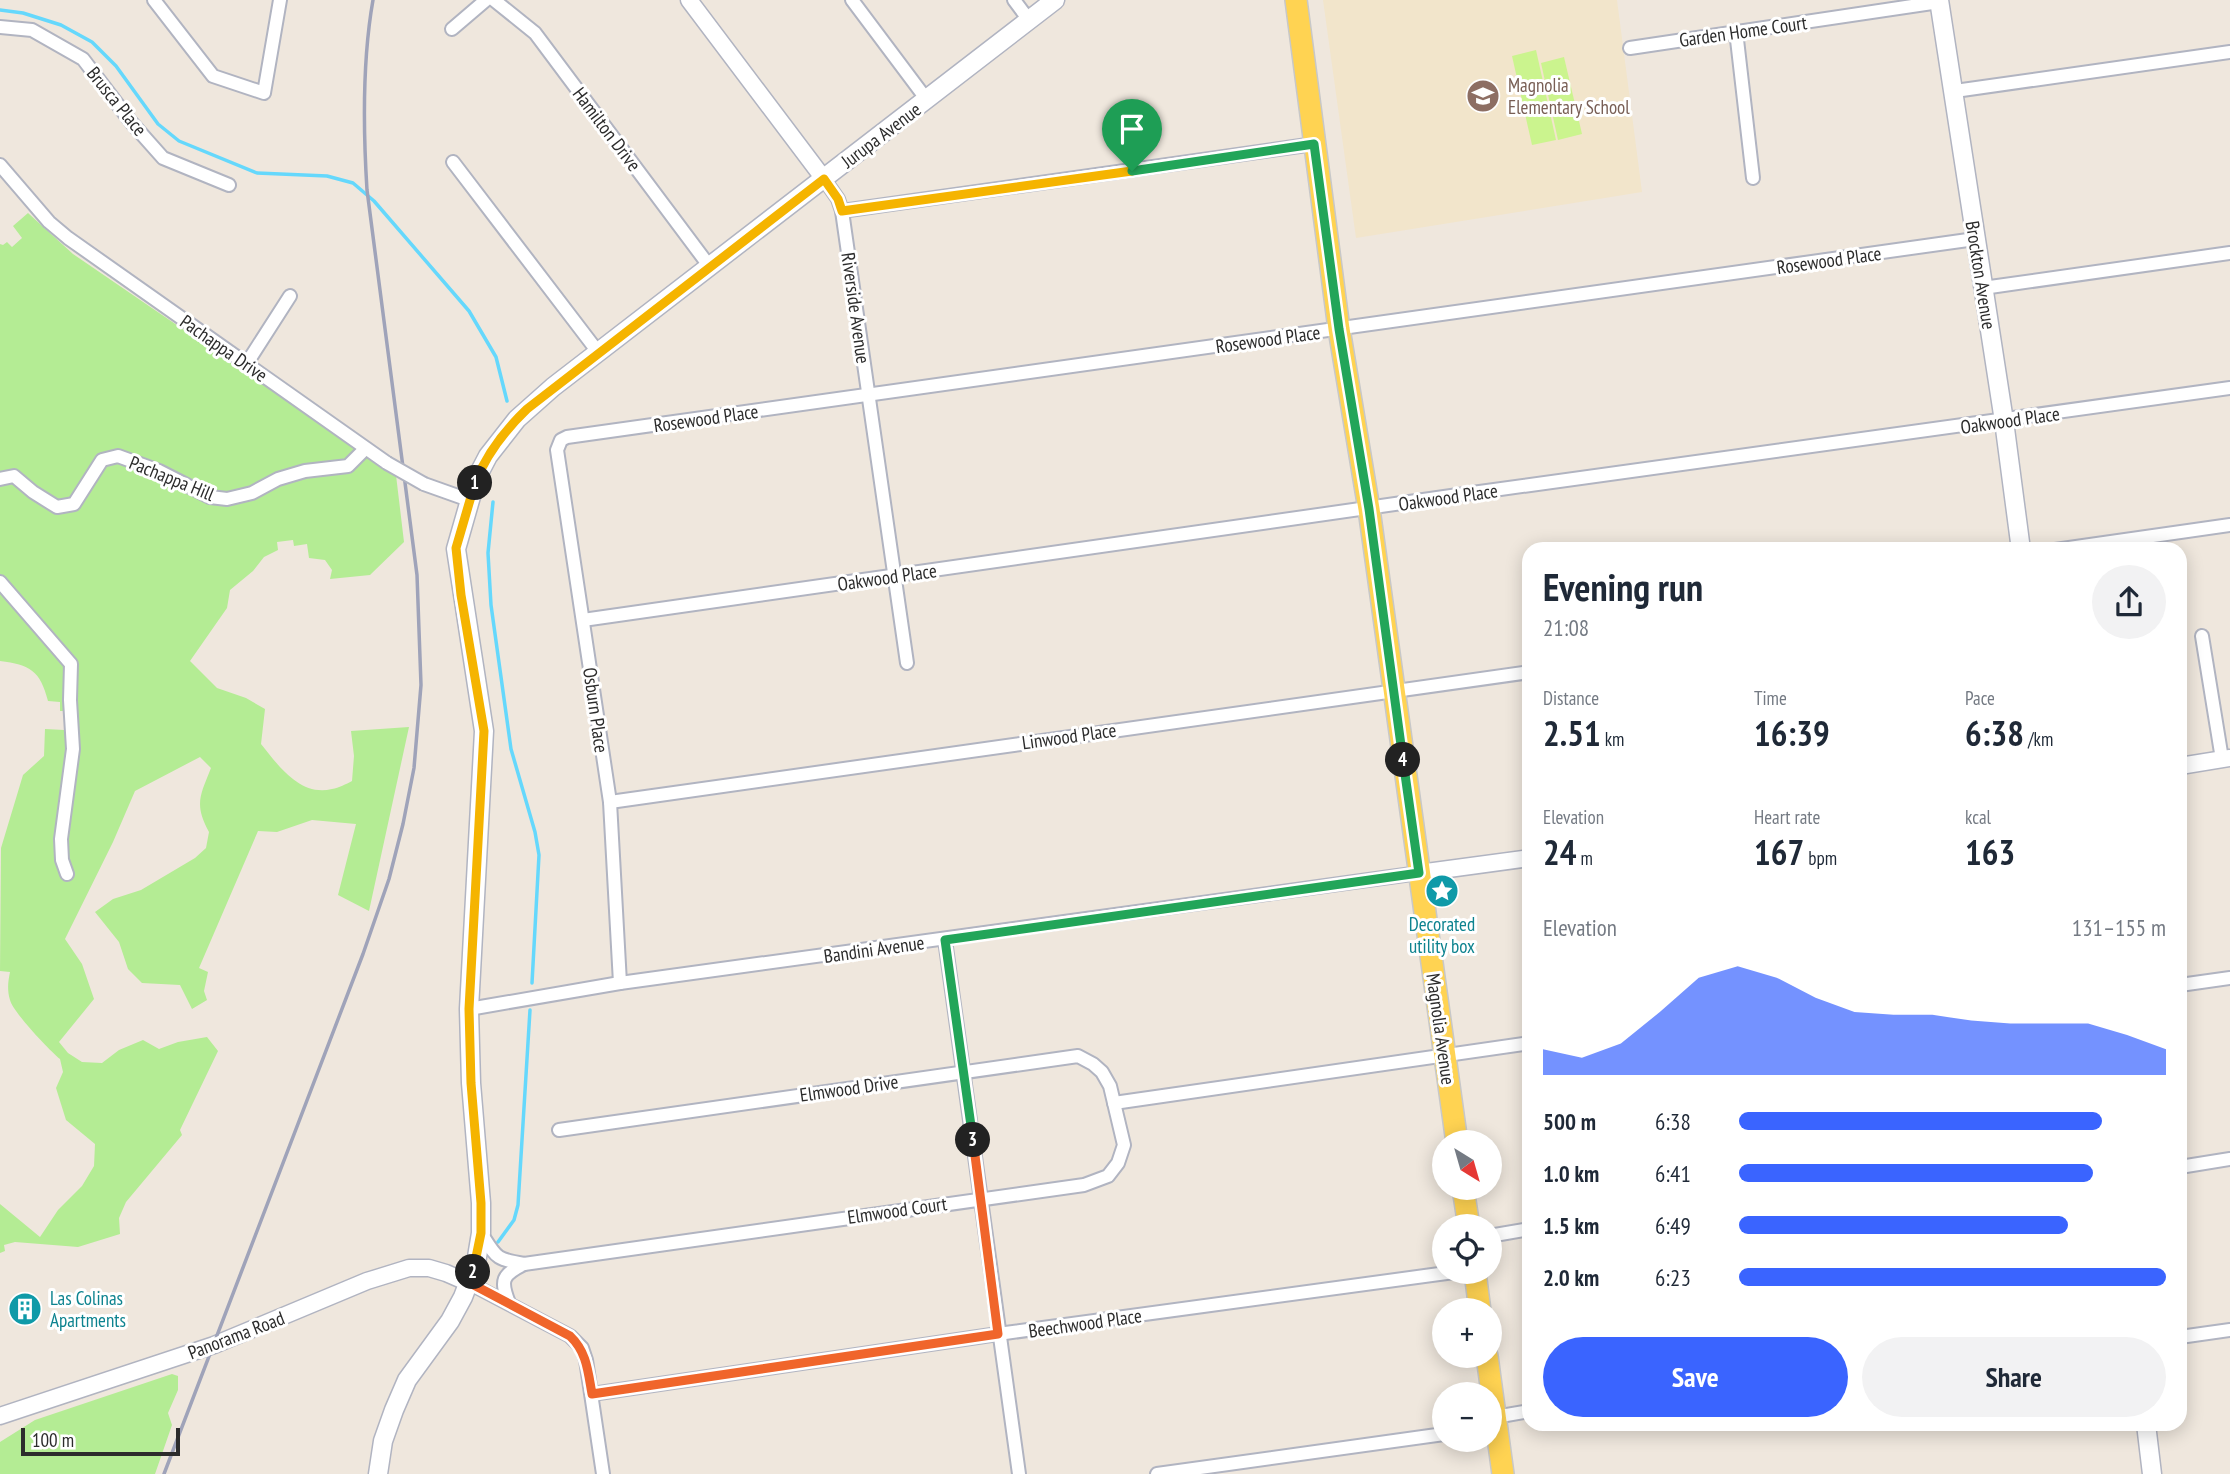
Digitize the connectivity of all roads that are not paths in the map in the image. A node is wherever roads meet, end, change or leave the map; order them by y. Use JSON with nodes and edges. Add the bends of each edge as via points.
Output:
{"nodes":[{"id":1,"x":154,"y":0,"type":"edge"},
{"id":2,"x":280,"y":0,"type":"edge"},
{"id":3,"x":486,"y":0,"type":"edge"},
{"id":4,"x":494,"y":0,"type":"edge"},
{"id":5,"x":689,"y":0,"type":"edge"},
{"id":6,"x":852,"y":0,"type":"edge"},
{"id":7,"x":1014,"y":0,"type":"edge"},
{"id":8,"x":1055,"y":0,"type":"edge"},
{"id":9,"x":1296,"y":0,"type":"edge"},
{"id":10,"x":1939,"y":1,"type":"edge"},
{"id":11,"x":1029,"y":20,"type":"junction"},
{"id":12,"x":0,"y":27,"type":"edge"},
{"id":13,"x":452,"y":29,"type":"dead end"},
{"id":14,"x":1735,"y":31,"type":"junction"},
{"id":15,"x":1630,"y":47,"type":"dead end"},
{"id":16,"x":2230,"y":52,"type":"edge"},
{"id":17,"x":1955,"y":91,"type":"junction"},
{"id":18,"x":927,"y":100,"type":"junction"},
{"id":19,"x":1314,"y":144,"type":"junction"},
{"id":20,"x":453,"y":162,"type":"dead end"},
{"id":21,"x":0,"y":165,"type":"edge"},
{"id":22,"x":1753,"y":178,"type":"dead end"},
{"id":23,"x":824,"y":179,"type":"junction"},
{"id":24,"x":229,"y":185,"type":"dead end"},
{"id":25,"x":842,"y":211,"type":"junction"},
{"id":26,"x":1975,"y":239,"type":"junction"},
{"id":27,"x":2230,"y":253,"type":"edge"},
{"id":28,"x":710,"y":267,"type":"junction"},
{"id":29,"x":1983,"y":288,"type":"junction"},
{"id":30,"x":290,"y":296,"type":"dead end"},
{"id":31,"x":1339,"y":329,"type":"junction"},
{"id":32,"x":598,"y":352,"type":"junction"},
{"id":33,"x":247,"y":363,"type":"junction"},
{"id":34,"x":2230,"y":388,"type":"edge"},
{"id":35,"x":868,"y":394,"type":"junction"},
{"id":36,"x":2004,"y":421,"type":"junction"},
{"id":37,"x":561,"y":440,"type":"joint"},
{"id":38,"x":365,"y":449,"type":"junction"},
{"id":39,"x":0,"y":479,"type":"edge"},
{"id":40,"x":469,"y":500,"type":"junction"},
{"id":41,"x":1369,"y":509,"type":"junction"},
{"id":42,"x":2230,"y":524,"type":"edge"},
{"id":43,"x":2020,"y":542,"type":"edge"},
{"id":44,"x":2108,"y":542,"type":"edge"},
{"id":45,"x":894,"y":575,"type":"junction"},
{"id":46,"x":0,"y":582,"type":"edge"},
{"id":47,"x":583,"y":620,"type":"junction"},
{"id":48,"x":2202,"y":636,"type":"dead end"},
{"id":49,"x":907,"y":663,"type":"dead end"},
{"id":50,"x":1522,"y":674,"type":"edge"},
{"id":51,"x":1394,"y":691,"type":"junction"},
{"id":52,"x":2226,"y":759,"type":"edge"},
{"id":53,"x":2187,"y":765,"type":"edge"},
{"id":54,"x":610,"y":802,"type":"junction"},
{"id":55,"x":1522,"y":860,"type":"edge"},
{"id":56,"x":1419,"y":873,"type":"junction"},
{"id":57,"x":67,"y":874,"type":"dead end"},
{"id":58,"x":945,"y":940,"type":"junction"},
{"id":59,"x":2230,"y":978,"type":"edge"},
{"id":60,"x":620,"y":983,"type":"junction"},
{"id":61,"x":2187,"y":984,"type":"edge"},
{"id":62,"x":469,"y":1009,"type":"junction"},
{"id":63,"x":1522,"y":1045,"type":"edge"},
{"id":64,"x":1444,"y":1054,"type":"junction"},
{"id":65,"x":962,"y":1072,"type":"junction"},
{"id":66,"x":1114,"y":1103,"type":"junction"},
{"id":67,"x":559,"y":1130,"type":"dead end"},
{"id":68,"x":1455,"y":1130,"type":"edge"},
{"id":69,"x":2230,"y":1159,"type":"edge"},
{"id":70,"x":2187,"y":1166,"type":"edge"},
{"id":71,"x":982,"y":1198,"type":"junction"},
{"id":72,"x":1522,"y":1230,"type":"edge"},
{"id":73,"x":481,"y":1233,"type":"junction"},
{"id":74,"x":1502,"y":1234,"type":"edge"},
{"id":75,"x":524,"y":1264,"type":"junction"},
{"id":76,"x":1432,"y":1275,"type":"edge"},
{"id":77,"x":470,"y":1283,"type":"junction"},
{"id":78,"x":509,"y":1303,"type":"junction"},
{"id":79,"x":2230,"y":1330,"type":"edge"},
{"id":80,"x":998,"y":1334,"type":"junction"},
{"id":81,"x":2187,"y":1336,"type":"edge"},
{"id":82,"x":592,"y":1394,"type":"junction"},
{"id":83,"x":1522,"y":1414,"type":"edge"},
{"id":84,"x":0,"y":1416,"type":"edge"},
{"id":85,"x":1502,"y":1421,"type":"edge"},
{"id":86,"x":2147,"y":1431,"type":"edge"},
{"id":87,"x":1432,"y":1436,"type":"edge"},
{"id":88,"x":1499,"y":1452,"type":"edge"},
{"id":89,"x":378,"y":1474,"type":"edge"},
{"id":90,"x":603,"y":1474,"type":"edge"},
{"id":91,"x":1019,"y":1474,"type":"edge"},
{"id":92,"x":1157,"y":1474,"type":"edge"},
{"id":93,"x":1503,"y":1474,"type":"edge"},
{"id":94,"x":2152,"y":1474,"type":"edge"}],
"edges":[{"from":1,"to":2,"type":"street","via":[[213,75],[264,93]]},
{"from":3,"to":13,"type":"street"},
{"from":4,"to":28,"type":"street","name":"Hamilton Drive","via":[[535,33]]},
{"from":5,"to":23,"type":"street","name":"Riverside Avenue"},
{"from":6,"to":18,"type":"street"},
{"from":7,"to":11,"type":"street"},
{"from":8,"to":11,"type":"main road","name":"Jurupa Avenue"},
{"from":9,"to":19,"type":"main road","name":"Magnolia Avenue"},
{"from":10,"to":14,"type":"street","name":"Garden Home Court"},
{"from":10,"to":17,"type":"main road","name":"Brockton Avenue"},
{"from":11,"to":18,"type":"main road","name":"Jurupa Avenue"},
{"from":12,"to":24,"type":"street","name":"Brusca Place","via":[[32,30],[83,59],[163,158]]},
{"from":14,"to":15,"type":"street","name":"Garden Home Court"},
{"from":14,"to":22,"type":"street"},
{"from":16,"to":17,"type":"street"},
{"from":17,"to":26,"type":"main road","name":"Brockton Avenue"},
{"from":18,"to":23,"type":"main road","name":"Jurupa Avenue"},
{"from":19,"to":25,"type":"street"},
{"from":19,"to":31,"type":"main road","name":"Magnolia Avenue"},
{"from":20,"to":32,"type":"street"},
{"from":21,"to":33,"type":"street","name":"Pachappa Drive","via":[[68,238]]},
{"from":23,"to":25,"type":"street","name":"Riverside Avenue"},
{"from":23,"to":28,"type":"main road","name":"Jurupa Avenue"},
{"from":25,"to":35,"type":"street","name":"Riverside Avenue"},
{"from":26,"to":29,"type":"main road","name":"Brockton Avenue"},
{"from":26,"to":31,"type":"street","name":"Rosewood Place"},
{"from":27,"to":29,"type":"street"},
{"from":28,"to":32,"type":"main road","name":"Jurupa Avenue"},
{"from":29,"to":36,"type":"main road","name":"Brockton Avenue"},
{"from":30,"to":33,"type":"street"},
{"from":31,"to":35,"type":"street","name":"Rosewood Place"},
{"from":31,"to":41,"type":"main road","name":"Magnolia Avenue"},
{"from":32,"to":40,"type":"main road","name":"Jurupa Avenue","via":[[517,419],[488,456]]},
{"from":33,"to":38,"type":"street","name":"Pachappa Drive"},
{"from":34,"to":36,"type":"street","name":"Oakwood Place"},
{"from":35,"to":37,"type":"street","name":"Rosewood Place"},
{"from":35,"to":45,"type":"street","name":"Riverside Avenue"},
{"from":36,"to":41,"type":"street","name":"Oakwood Place"},
{"from":36,"to":43,"type":"main road","name":"Brockton Avenue"},
{"from":37,"to":47,"type":"street","name":"Osburn Place","via":[[557,450]]},
{"from":38,"to":39,"type":"street","name":"Pachappa Hill","via":[[348,466],[296,474],[227,499],[210,497],[118,456],[102,460],[74,504],[57,507],[14,476]]},
{"from":38,"to":40,"type":"street","name":"Pachappa Drive","bridge":true,"via":[[424,484]]},
{"from":40,"to":62,"type":"main road","name":"Jurupa Avenue","via":[[456,548],[484,731]]},
{"from":41,"to":45,"type":"street","name":"Oakwood Place"},
{"from":41,"to":51,"type":"main road","name":"Magnolia Avenue"},
{"from":42,"to":44,"type":"street"},
{"from":45,"to":47,"type":"street","name":"Oakwood Place"},
{"from":45,"to":49,"type":"street","name":"Riverside Avenue"},
{"from":46,"to":57,"type":"street","via":[[71,664],[73,749],[61,839]]},
{"from":47,"to":54,"type":"street","name":"Osburn Place"},
{"from":48,"to":52,"type":"street"},
{"from":50,"to":51,"type":"street","name":"Linwood Place"},
{"from":51,"to":54,"type":"street","name":"Linwood Place"},
{"from":51,"to":56,"type":"main road","name":"Magnolia Avenue"},
{"from":52,"to":53,"type":"street"},
{"from":54,"to":60,"type":"street","name":"Osburn Place"},
{"from":55,"to":56,"type":"street","name":"Bandini Avenue"},
{"from":56,"to":58,"type":"street","name":"Bandini Avenue"},
{"from":56,"to":64,"type":"main road","name":"Magnolia Avenue"},
{"from":58,"to":60,"type":"street","name":"Bandini Avenue"},
{"from":58,"to":65,"type":"street"},
{"from":59,"to":61,"type":"street"},
{"from":60,"to":62,"type":"street","name":"Bandini Avenue"},
{"from":62,"to":73,"type":"main road","name":"Jurupa Avenue"},
{"from":63,"to":64,"type":"street"},
{"from":64,"to":66,"type":"street"},
{"from":64,"to":68,"type":"main road","name":"Magnolia Avenue"},
{"from":65,"to":66,"type":"street","name":"Elmwood Drive","via":[[1078,1056],[1101,1072]]},
{"from":65,"to":67,"type":"street","name":"Elmwood Drive"},
{"from":65,"to":71,"type":"street"},
{"from":66,"to":71,"type":"street","name":"Elmwood Court","via":[[1124,1144],[1108,1176],[1084,1185]]},
{"from":69,"to":70,"type":"street"},
{"from":71,"to":75,"type":"street","name":"Elmwood Court"},
{"from":71,"to":80,"type":"street"},
{"from":72,"to":74,"type":"street"},
{"from":73,"to":75,"type":"street","via":[[503,1261]]},
{"from":73,"to":77,"type":"main road","name":"Jurupa Avenue"},
{"from":75,"to":78,"type":"street","via":[[503,1281]]},
{"from":76,"to":80,"type":"street","name":"Beechwood Place"},
{"from":77,"to":78,"type":"street"},
{"from":77,"to":84,"type":"street","name":"Panorama Road","via":[[429,1268],[409,1268],[214,1345]]},
{"from":77,"to":89,"type":"main road","name":"Jurupa Avenue","via":[[450,1321],[407,1380],[383,1441]]},
{"from":78,"to":82,"type":"street","via":[[576,1341],[586,1360]]},
{"from":79,"to":81,"type":"street"},
{"from":80,"to":82,"type":"street","name":"Beechwood Place"},
{"from":80,"to":91,"type":"street"},
{"from":82,"to":90,"type":"street"},
{"from":83,"to":85,"type":"street"},
{"from":86,"to":94,"type":"main road"},
{"from":87,"to":92,"type":"street"},
{"from":88,"to":93,"type":"main road"}]}
